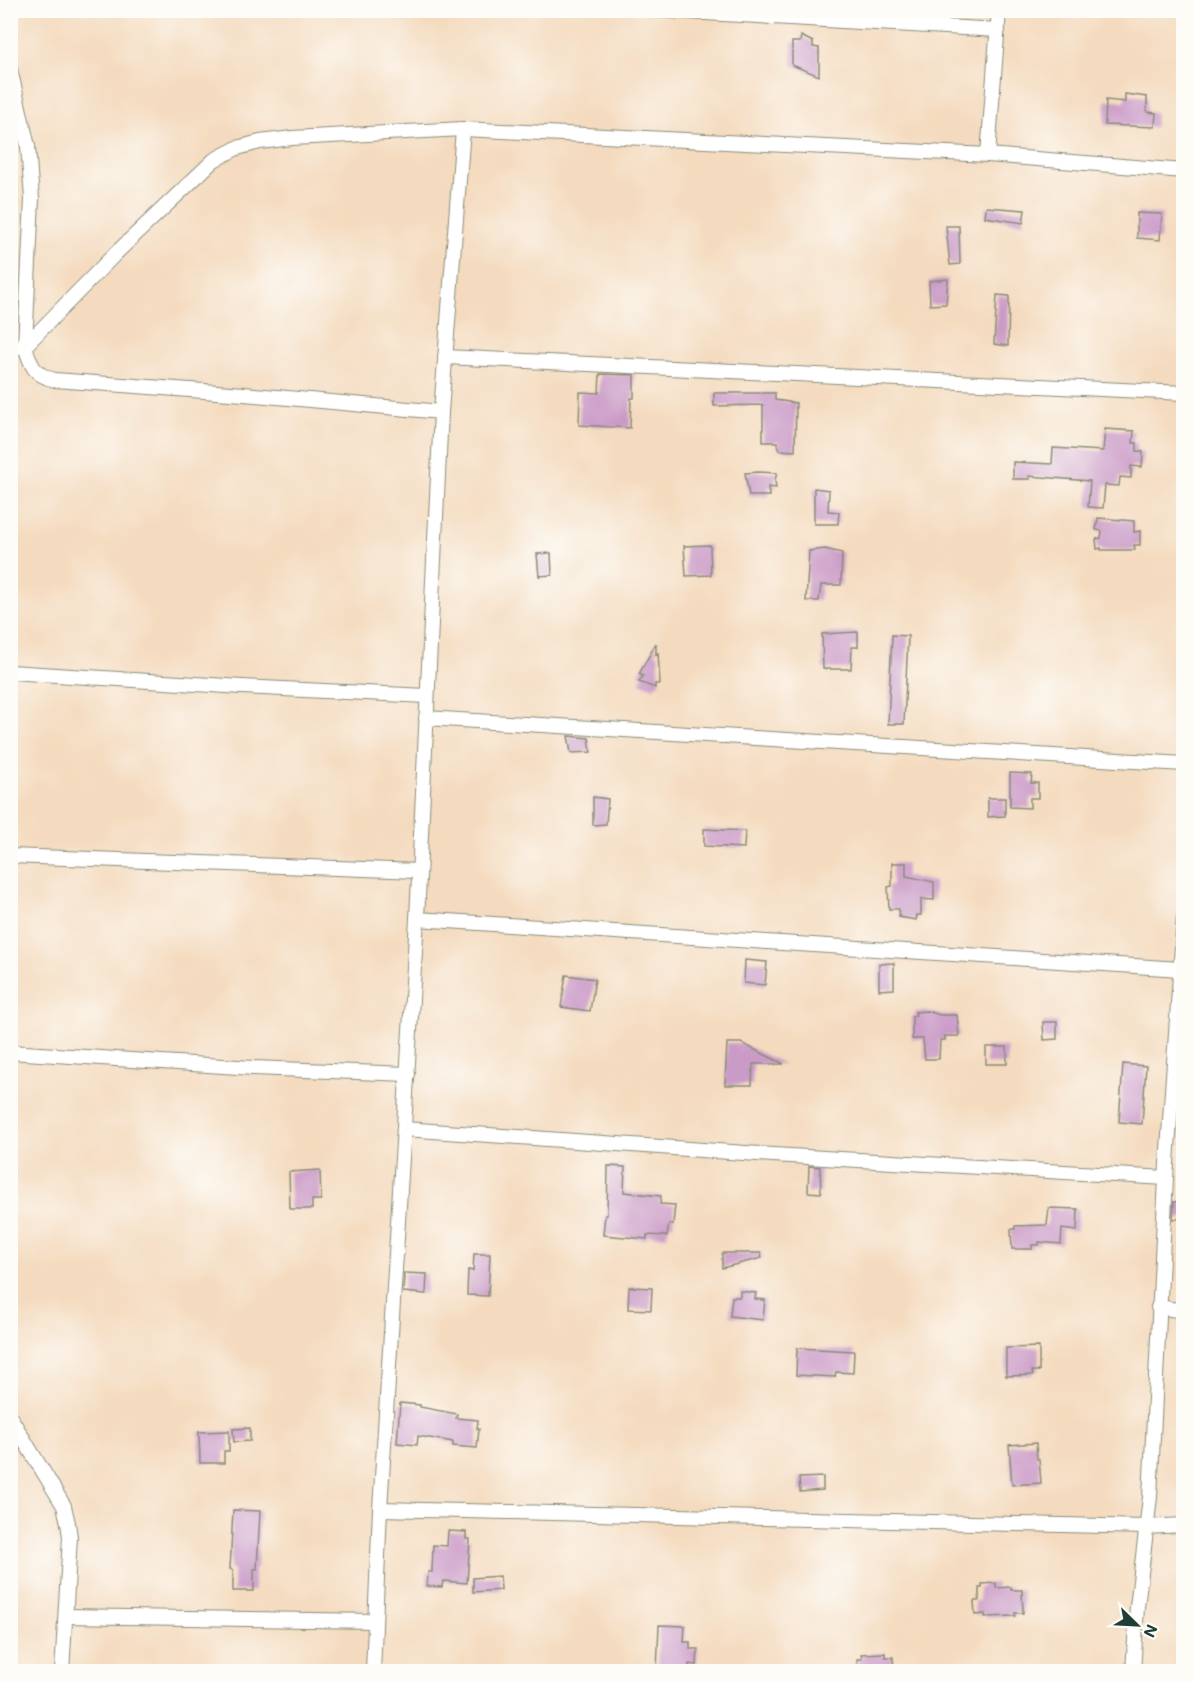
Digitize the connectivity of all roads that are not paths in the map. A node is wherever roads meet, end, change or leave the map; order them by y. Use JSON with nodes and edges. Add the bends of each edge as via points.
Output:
{"nodes":[{"id":1,"x":653,"y":10,"type":"edge"},
{"id":2,"x":999,"y":10,"type":"edge"},
{"id":3,"x":998,"y":30,"type":"junction"},
{"id":4,"x":10,"y":69,"type":"edge"},
{"id":5,"x":463,"y":129,"type":"junction"},
{"id":6,"x":988,"y":155,"type":"junction"},
{"id":7,"x":1184,"y":171,"type":"edge"},
{"id":8,"x":25,"y":346,"type":"junction"},
{"id":9,"x":10,"y":348,"type":"edge"},
{"id":10,"x":445,"y":357,"type":"junction"},
{"id":11,"x":1184,"y":393,"type":"edge"},
{"id":12,"x":441,"y":412,"type":"junction"},
{"id":13,"x":10,"y":672,"type":"edge"},
{"id":14,"x":427,"y":696,"type":"junction"},
{"id":15,"x":426,"y":718,"type":"junction"},
{"id":16,"x":1184,"y":764,"type":"edge"},
{"id":17,"x":10,"y":856,"type":"edge"},
{"id":18,"x":419,"y":871,"type":"junction"},
{"id":19,"x":1184,"y":917,"type":"edge"},
{"id":20,"x":417,"y":919,"type":"junction"},
{"id":21,"x":1180,"y":969,"type":"junction"},
{"id":22,"x":10,"y":1052,"type":"edge"},
{"id":23,"x":408,"y":1074,"type":"junction"},
{"id":24,"x":1176,"y":1124,"type":"edge"},
{"id":25,"x":404,"y":1129,"type":"junction"},
{"id":26,"x":1166,"y":1178,"type":"junction"},
{"id":27,"x":1158,"y":1307,"type":"junction"},
{"id":28,"x":1184,"y":1311,"type":"edge"},
{"id":29,"x":10,"y":1417,"type":"edge"},
{"id":30,"x":380,"y":1509,"type":"junction"},
{"id":31,"x":1184,"y":1525,"type":"edge"},
{"id":32,"x":1146,"y":1527,"type":"junction"},
{"id":33,"x":66,"y":1616,"type":"junction"},
{"id":34,"x":375,"y":1622,"type":"junction"},
{"id":35,"x":62,"y":1671,"type":"edge"},
{"id":36,"x":373,"y":1671,"type":"edge"},
{"id":37,"x":1134,"y":1671,"type":"edge"}],
"edges":[{"from":1,"to":3,"type":"street"},
{"from":2,"to":3,"type":"street"},
{"from":3,"to":6,"type":"street"},
{"from":4,"to":8,"type":"street","via":[[28,146],[32,199]]},
{"from":5,"to":6,"type":"street"},
{"from":5,"to":8,"type":"street","via":[[292,138],[237,148],[214,160],[177,194]]},
{"from":5,"to":10,"type":"street"},
{"from":6,"to":7,"type":"street"},
{"from":8,"to":9,"type":"street"},
{"from":8,"to":12,"type":"street","via":[[32,367],[55,380]]},
{"from":10,"to":11,"type":"street"},
{"from":10,"to":12,"type":"street"},
{"from":12,"to":14,"type":"street"},
{"from":13,"to":14,"type":"street"},
{"from":14,"to":15,"type":"street"},
{"from":15,"to":16,"type":"street"},
{"from":15,"to":18,"type":"street"},
{"from":17,"to":18,"type":"street"},
{"from":18,"to":20,"type":"street"},
{"from":19,"to":21,"type":"street"},
{"from":20,"to":21,"type":"street"},
{"from":20,"to":23,"type":"street"},
{"from":21,"to":24,"type":"street"},
{"from":22,"to":23,"type":"street"},
{"from":23,"to":25,"type":"street"},
{"from":24,"to":26,"type":"street"},
{"from":25,"to":26,"type":"street"},
{"from":25,"to":30,"type":"street"},
{"from":26,"to":27,"type":"street"},
{"from":27,"to":28,"type":"street"},
{"from":27,"to":32,"type":"street"},
{"from":29,"to":33,"type":"street","via":[[64,1506],[70,1537]]},
{"from":30,"to":32,"type":"street"},
{"from":30,"to":34,"type":"street"},
{"from":31,"to":32,"type":"street"},
{"from":32,"to":37,"type":"street"},
{"from":33,"to":34,"type":"street"},
{"from":33,"to":35,"type":"street"},
{"from":34,"to":36,"type":"street"}]}
